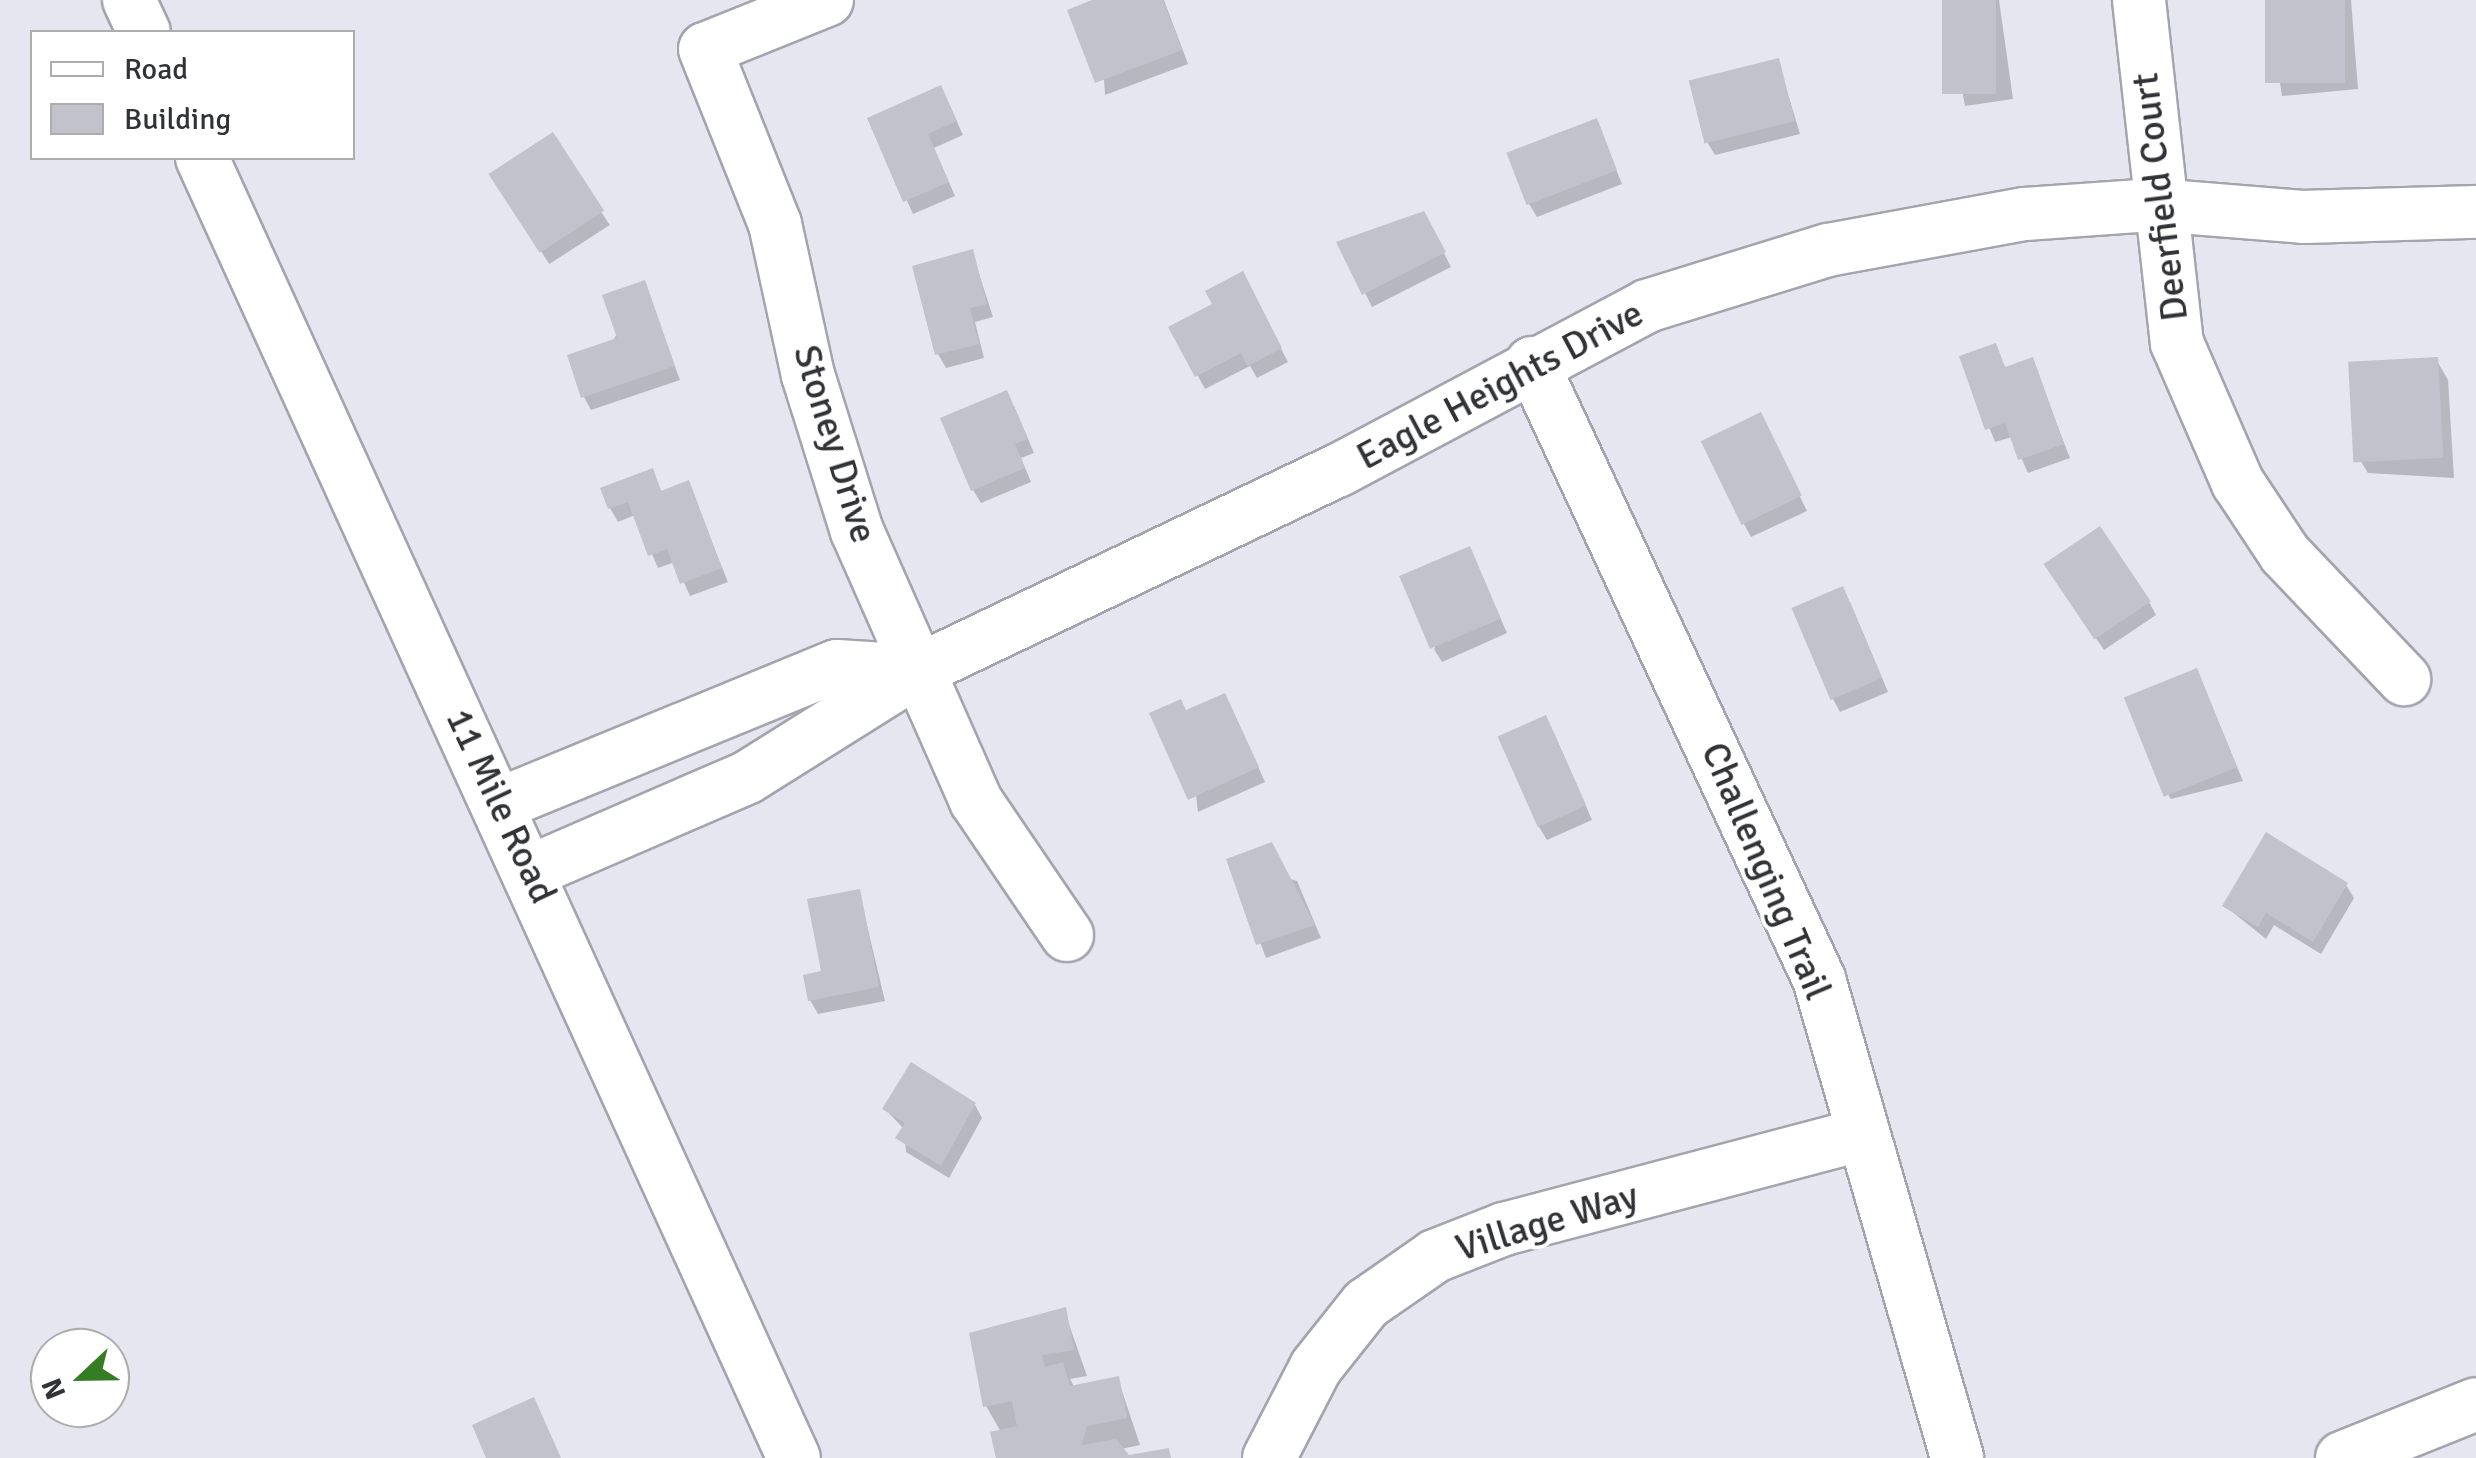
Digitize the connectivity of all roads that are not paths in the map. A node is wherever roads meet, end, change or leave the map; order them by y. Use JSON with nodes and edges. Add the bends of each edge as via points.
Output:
{"nodes":[{"id":1,"x":130,"y":0,"type":"edge"},
{"id":2,"x":827,"y":0,"type":"edge"},
{"id":3,"x":2139,"y":0,"type":"edge"},
{"id":4,"x":143,"y":30,"type":"edge"},
{"id":5,"x":203,"y":160,"type":"edge"},
{"id":6,"x":2154,"y":205,"type":"junction"},
{"id":7,"x":2476,"y":212,"type":"edge"},
{"id":8,"x":1532,"y":364,"type":"junction"},
{"id":9,"x":918,"y":671,"type":"junction"},
{"id":10,"x":2404,"y":679,"type":"dead end"},
{"id":11,"x":500,"y":804,"type":"junction"},
{"id":12,"x":531,"y":871,"type":"junction"},
{"id":13,"x":1067,"y":935,"type":"dead end"},
{"id":14,"x":1859,"y":1135,"type":"junction"},
{"id":15,"x":2476,"y":1404,"type":"edge"},
{"id":16,"x":794,"y":1458,"type":"edge"},
{"id":17,"x":1269,"y":1458,"type":"edge"},
{"id":18,"x":1957,"y":1458,"type":"edge"},
{"id":19,"x":2342,"y":1458,"type":"edge"}],
"edges":[{"from":1,"to":4,"type":"street"},
{"from":2,"to":9,"type":"street","name":"Stoney Drive","via":[[705,49],[775,224],[808,376],[857,531]]},
{"from":3,"to":6,"type":"street","name":"Deerfield Court"},
{"from":5,"to":11,"type":"street","name":"11 Mile Road"},
{"from":6,"to":7,"type":"street","name":"Eagle Heights Drive","via":[[2303,217]]},
{"from":6,"to":8,"type":"street","name":"Eagle Heights Drive","via":[[2025,214],[1828,250],[1647,306]]},
{"from":6,"to":10,"type":"street","name":"Deerfield Court","via":[[2176,343],[2238,482],[2285,554]]},
{"from":8,"to":9,"type":"street","name":"Eagle Heights Drive","via":[[1254,513]]},
{"from":8,"to":14,"type":"street","name":"Challenging Trail","via":[[1797,928]]},
{"from":9,"to":11,"type":"street","name":"Eagle Heights Drive","via":[[836,666]]},
{"from":9,"to":12,"type":"street","name":"Eagle Heights Drive","via":[[761,770]]},
{"from":9,"to":13,"type":"street","name":"Stoney Drive","via":[[976,801]]},
{"from":11,"to":12,"type":"street","name":"11 Mile Road"},
{"from":12,"to":16,"type":"street","name":"11 Mile Road"},
{"from":14,"to":17,"type":"street","name":"Village Way","via":[[1504,1229],[1435,1256],[1366,1304],[1316,1367]]},
{"from":14,"to":18,"type":"street","name":"Challenging Trail"},
{"from":15,"to":19,"type":"street"}]}
